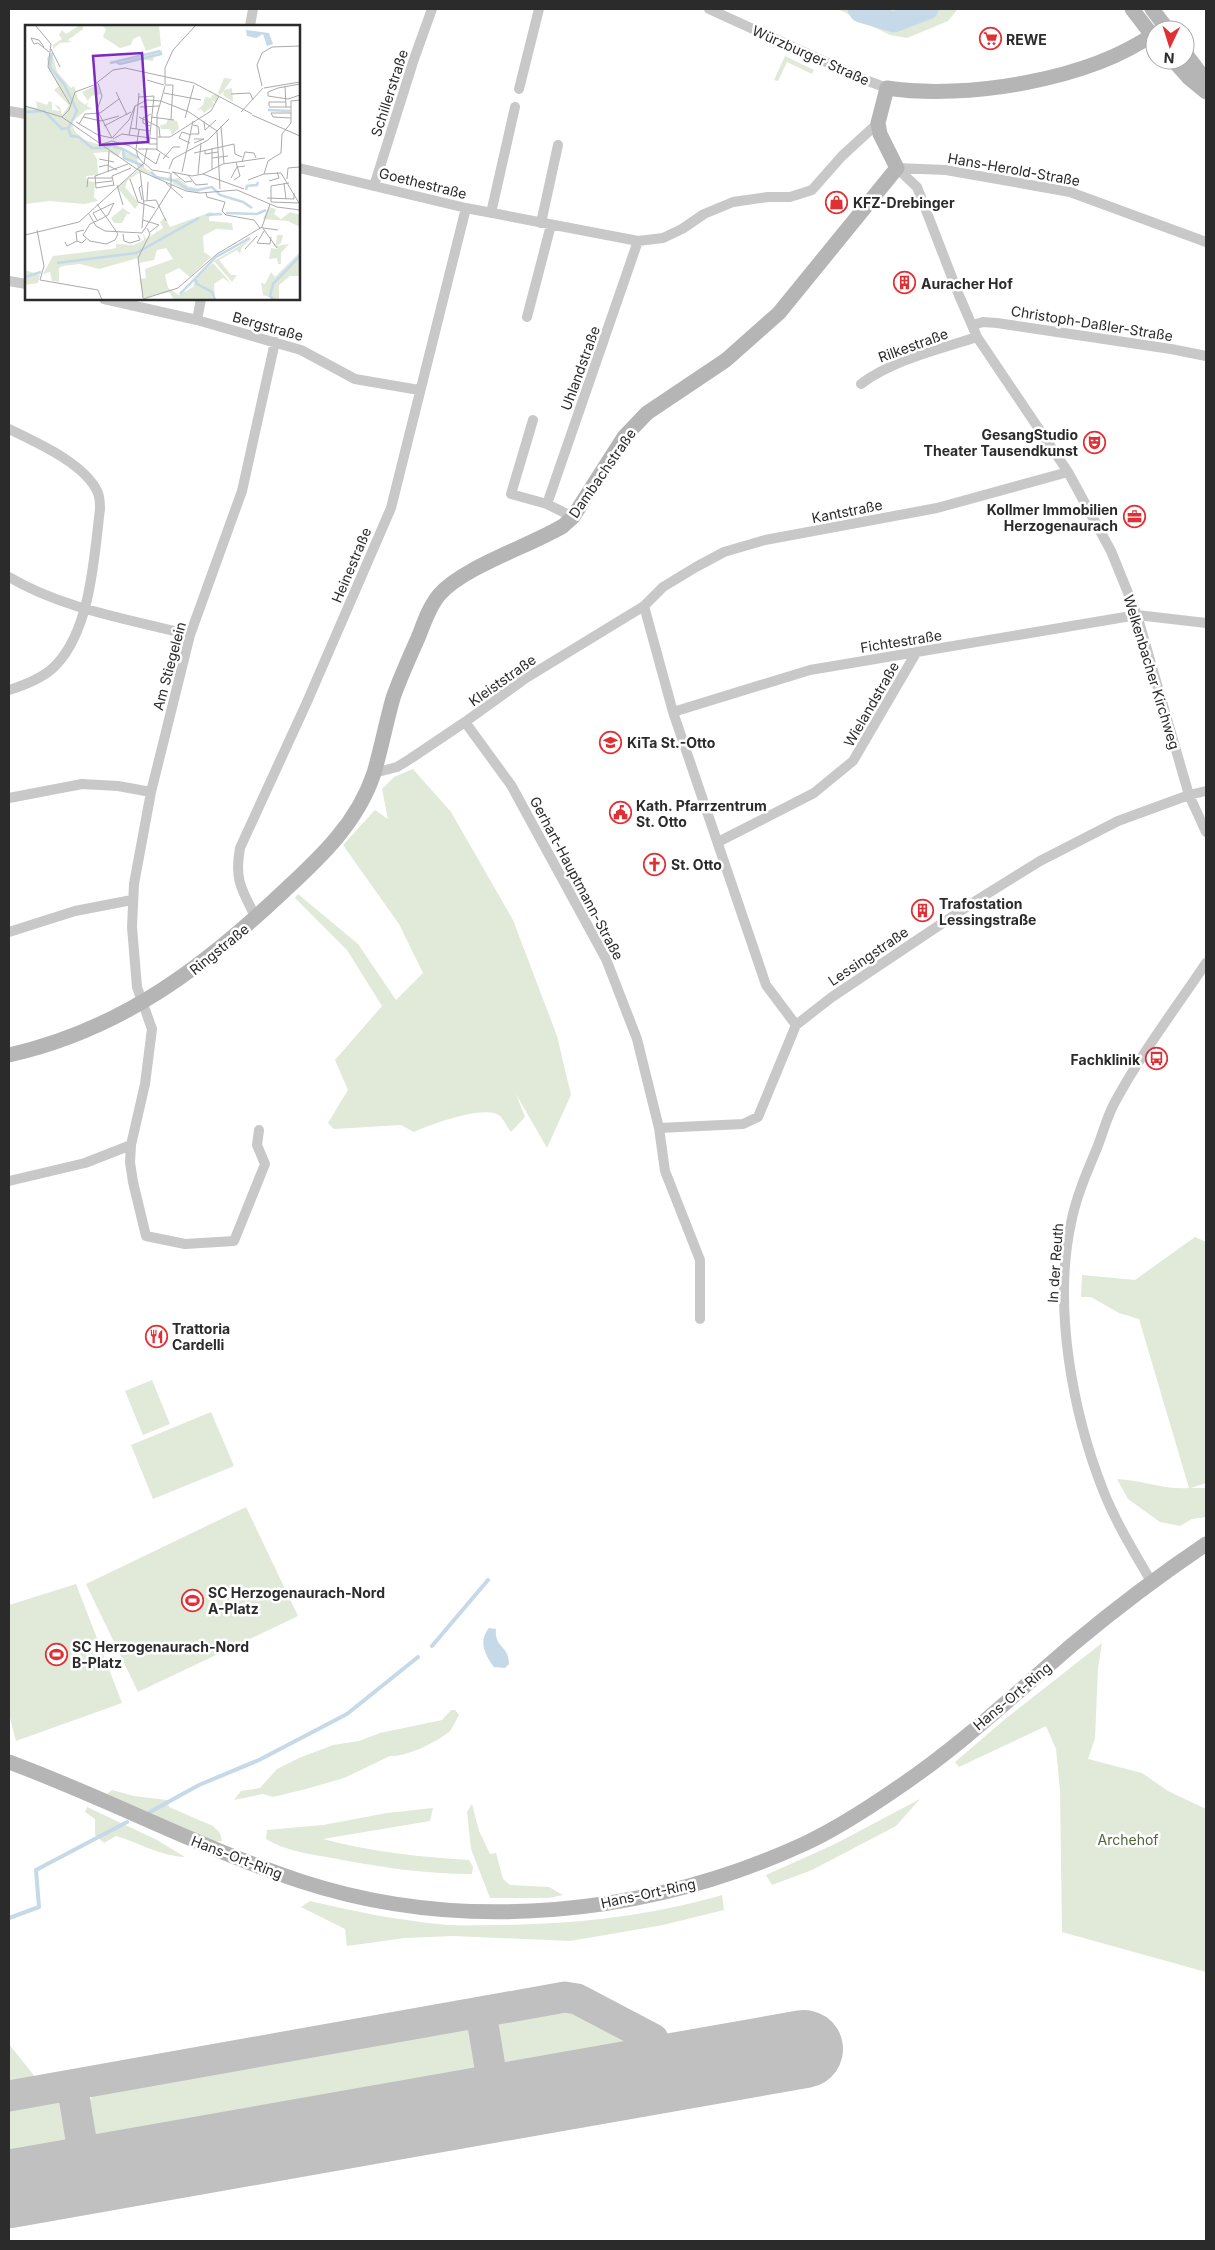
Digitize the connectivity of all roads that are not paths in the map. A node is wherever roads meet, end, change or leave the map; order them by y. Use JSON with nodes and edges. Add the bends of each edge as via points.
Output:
{"nodes":[{"id":1,"x":253,"y":9,"type":"edge"},
{"id":2,"x":432,"y":9,"type":"edge"},
{"id":3,"x":539,"y":9,"type":"edge"},
{"id":4,"x":708,"y":9,"type":"edge"},
{"id":5,"x":1132,"y":9,"type":"edge"},
{"id":6,"x":1145,"y":20,"type":"edge"},
{"id":7,"x":250,"y":25,"type":"edge"},
{"id":8,"x":1145,"y":40,"type":"edge"},
{"id":9,"x":1195,"y":67,"type":"edge"},
{"id":10,"x":1182,"y":70,"type":"edge"},
{"id":11,"x":1206,"y":81,"type":"edge"},
{"id":12,"x":887,"y":88,"type":"junction"},
{"id":13,"x":519,"y":89,"type":"dead end"},
{"id":14,"x":1206,"y":92,"type":"edge"},
{"id":15,"x":515,"y":108,"type":"dead end"},
{"id":16,"x":9,"y":111,"type":"edge"},
{"id":17,"x":25,"y":114,"type":"edge"},
{"id":18,"x":878,"y":123,"type":"junction"},
{"id":19,"x":558,"y":145,"type":"dead end"},
{"id":20,"x":300,"y":168,"type":"edge"},
{"id":21,"x":898,"y":168,"type":"junction"},
{"id":22,"x":374,"y":186,"type":"junction"},
{"id":23,"x":466,"y":208,"type":"junction"},
{"id":24,"x":491,"y":213,"type":"junction"},
{"id":25,"x":546,"y":224,"type":"junction"},
{"id":26,"x":638,"y":241,"type":"junction"},
{"id":27,"x":1206,"y":242,"type":"edge"},
{"id":28,"x":9,"y":281,"type":"edge"},
{"id":29,"x":25,"y":284,"type":"edge"},
{"id":30,"x":108,"y":300,"type":"edge"},
{"id":31,"x":201,"y":300,"type":"edge"},
{"id":32,"x":527,"y":316,"type":"dead end"},
{"id":33,"x":197,"y":320,"type":"junction"},
{"id":34,"x":972,"y":325,"type":"junction"},
{"id":35,"x":977,"y":336,"type":"junction"},
{"id":36,"x":275,"y":342,"type":"junction"},
{"id":37,"x":1206,"y":356,"type":"edge"},
{"id":38,"x":861,"y":384,"type":"dead end"},
{"id":39,"x":419,"y":390,"type":"junction"},
{"id":40,"x":533,"y":420,"type":"dead end"},
{"id":41,"x":9,"y":429,"type":"edge"},
{"id":42,"x":1068,"y":472,"type":"junction"},
{"id":43,"x":547,"y":504,"type":"junction"},
{"id":44,"x":573,"y":517,"type":"junction"},
{"id":45,"x":9,"y":576,"type":"edge"},
{"id":46,"x":644,"y":606,"type":"junction"},
{"id":47,"x":86,"y":609,"type":"junction"},
{"id":48,"x":1137,"y":615,"type":"junction"},
{"id":49,"x":1206,"y":623,"type":"edge"},
{"id":50,"x":190,"y":635,"type":"junction"},
{"id":51,"x":916,"y":653,"type":"junction"},
{"id":52,"x":9,"y":690,"type":"edge"},
{"id":53,"x":673,"y":712,"type":"junction"},
{"id":54,"x":465,"y":722,"type":"junction"},
{"id":55,"x":374,"y":773,"type":"junction"},
{"id":56,"x":1206,"y":791,"type":"edge"},
{"id":57,"x":151,"y":792,"type":"junction"},
{"id":58,"x":1189,"y":795,"type":"junction"},
{"id":59,"x":9,"y":798,"type":"edge"},
{"id":60,"x":1206,"y":832,"type":"edge"},
{"id":61,"x":718,"y":842,"type":"junction"},
{"id":62,"x":132,"y":900,"type":"junction"},
{"id":63,"x":256,"y":918,"type":"junction"},
{"id":64,"x":9,"y":932,"type":"edge"},
{"id":65,"x":1206,"y":963,"type":"edge"},
{"id":66,"x":142,"y":1004,"type":"junction"},
{"id":67,"x":796,"y":1025,"type":"junction"},
{"id":68,"x":9,"y":1055,"type":"edge"},
{"id":69,"x":659,"y":1128,"type":"junction"},
{"id":70,"x":259,"y":1130,"type":"dead end"},
{"id":71,"x":131,"y":1145,"type":"junction"},
{"id":72,"x":9,"y":1181,"type":"edge"},
{"id":73,"x":700,"y":1319,"type":"dead end"},
{"id":74,"x":1206,"y":1544,"type":"edge"},
{"id":75,"x":1152,"y":1583,"type":"junction"},
{"id":76,"x":9,"y":1762,"type":"edge"}],
"edges":[{"from":1,"to":7,"type":"street"},
{"from":2,"to":22,"type":"street","name":"Schillerstraße"},
{"from":3,"to":13,"type":"street"},
{"from":4,"to":12,"type":"street","name":"Würzburger Straße"},
{"from":5,"to":6,"type":"street"},
{"from":8,"to":12,"type":"street","name":"Würzburger Straße","via":[[1110,59],[1044,78],[945,91]]},
{"from":9,"to":11,"type":"street"},
{"from":10,"to":14,"type":"street"},
{"from":12,"to":18,"type":"street","name":"Würzburger Straße"},
{"from":15,"to":24,"type":"street"},
{"from":16,"to":17,"type":"street"},
{"from":18,"to":21,"type":"street","name":"Welkenbacher Kirchweg","via":[[880,134]]},
{"from":18,"to":26,"type":"street","name":"Goethestraße","via":[[812,190],[790,197],[733,202],[704,214],[663,238]]},
{"from":19,"to":25,"type":"street"},
{"from":20,"to":22,"type":"street","name":"Goethestraße"},
{"from":21,"to":27,"type":"street","name":"Hans-Herold-Straße","via":[[946,170],[1070,192]]},
{"from":21,"to":34,"type":"street","name":"Welkenbacher Kirchweg","via":[[917,187]]},
{"from":21,"to":44,"type":"street","name":"Dambachstraße","via":[[779,313],[726,360],[647,413],[624,437]]},
{"from":22,"to":23,"type":"street","name":"Goethestraße"},
{"from":23,"to":24,"type":"street","name":"Goethestraße"},
{"from":23,"to":39,"type":"street","name":"Heinestraße"},
{"from":24,"to":25,"type":"street","name":"Goethestraße"},
{"from":25,"to":26,"type":"street","name":"Goethestraße"},
{"from":25,"to":32,"type":"street"},
{"from":26,"to":43,"type":"street","name":"Uhlandstraße"},
{"from":28,"to":29,"type":"street"},
{"from":30,"to":33,"type":"street","name":"Bergstraße"},
{"from":31,"to":33,"type":"street"},
{"from":33,"to":36,"type":"street","name":"Bergstraße"},
{"from":34,"to":35,"type":"street","name":"Welkenbacher Kirchweg"},
{"from":34,"to":37,"type":"street","name":"Christoph-Daßler-Straße","via":[[997,323]]},
{"from":35,"to":38,"type":"street","name":"Rilkestraße","via":[[891,367]]},
{"from":35,"to":42,"type":"street","name":"Welkenbacher Kirchweg"},
{"from":36,"to":39,"type":"street","name":"Bergstraße","via":[[301,350],[355,379]]},
{"from":36,"to":50,"type":"street","name":"Am Stiegelein","via":[[242,491]]},
{"from":39,"to":63,"type":"street","name":"Heinestraße","via":[[391,508],[240,848],[237,876]]},
{"from":40,"to":43,"type":"street","via":[[511,494]]},
{"from":41,"to":47,"type":"street","via":[[72,464],[88,478],[98,494],[100,509]]},
{"from":42,"to":46,"type":"street","name":"Kantstraße","via":[[937,508],[765,540],[724,552],[663,587]]},
{"from":42,"to":48,"type":"street","name":"Welkenbacher Kirchweg","via":[[1111,551]]},
{"from":43,"to":44,"type":"street"},
{"from":44,"to":55,"type":"street","name":"Dambachstraße","via":[[547,536],[452,583],[440,594],[430,608],[394,696]]},
{"from":45,"to":47,"type":"street","via":[[30,589]]},
{"from":46,"to":53,"type":"street"},
{"from":46,"to":54,"type":"street","name":"Kleiststraße","via":[[526,678]]},
{"from":47,"to":50,"type":"street"},
{"from":47,"to":52,"type":"street","via":[[71,645],[56,666],[31,682]]},
{"from":48,"to":49,"type":"street","name":"Fichtestraße"},
{"from":48,"to":51,"type":"street","name":"Fichtestraße"},
{"from":48,"to":58,"type":"street","name":"Welkenbacher Kirchweg"},
{"from":50,"to":57,"type":"street","name":"Am Stiegelein"},
{"from":51,"to":53,"type":"street","name":"Fichtestraße","via":[[810,670]]},
{"from":51,"to":61,"type":"street","name":"Wielandstraße","via":[[853,761],[814,793]]},
{"from":53,"to":61,"type":"street"},
{"from":54,"to":55,"type":"street","name":"Kleiststraße","via":[[397,767]]},
{"from":54,"to":69,"type":"street","name":"Gerhart-Hauptmann-Straße","via":[[511,785],[606,959],[637,1039]]},
{"from":55,"to":63,"type":"street","name":"Ringstraße","via":[[358,811],[347,826],[312,865]]},
{"from":56,"to":58,"type":"street","name":"Lessingstraße"},
{"from":57,"to":59,"type":"street","via":[[82,784]]},
{"from":57,"to":62,"type":"street","name":"Am Stiegelein"},
{"from":58,"to":60,"type":"street","name":"Welkenbacher Kirchweg"},
{"from":58,"to":67,"type":"street","name":"Lessingstraße","via":[[1118,821],[1040,861],[914,941]]},
{"from":61,"to":67,"type":"street","via":[[766,985]]},
{"from":62,"to":64,"type":"street","via":[[75,911]]},
{"from":62,"to":66,"type":"street","name":"Am Stiegelein","via":[[136,987]]},
{"from":63,"to":66,"type":"street","name":"Ringstraße","via":[[220,950]]},
{"from":65,"to":75,"type":"street","name":"In der Reuth","via":[[1114,1103],[1070,1222],[1065,1269],[1064,1307],[1079,1415],[1102,1489]]},
{"from":66,"to":68,"type":"street","name":"Ringstraße","via":[[73,1035]]},
{"from":66,"to":71,"type":"street","name":"Am Stiegelein","via":[[152,1030],[146,1084]]},
{"from":67,"to":69,"type":"street","name":"Lessingstraße","via":[[758,1117],[743,1124]]},
{"from":69,"to":73,"type":"street","name":"Gerhart-Hauptmann-Straße","via":[[665,1172],[700,1260]]},
{"from":70,"to":71,"type":"street","name":"Am Stiegelein","via":[[257,1145],[265,1164],[234,1241],[184,1244],[146,1236],[133,1182]]},
{"from":71,"to":72,"type":"street","via":[[85,1163]]},
{"from":74,"to":75,"type":"street","name":"Hans-Ort-Ring"},
{"from":75,"to":76,"type":"street","name":"Hans-Ort-Ring","via":[[898,1788],[853,1818],[806,1843],[755,1864],[630,1900],[567,1908],[502,1911],[435,1908],[369,1899],[303,1882],[232,1857]]}]}
